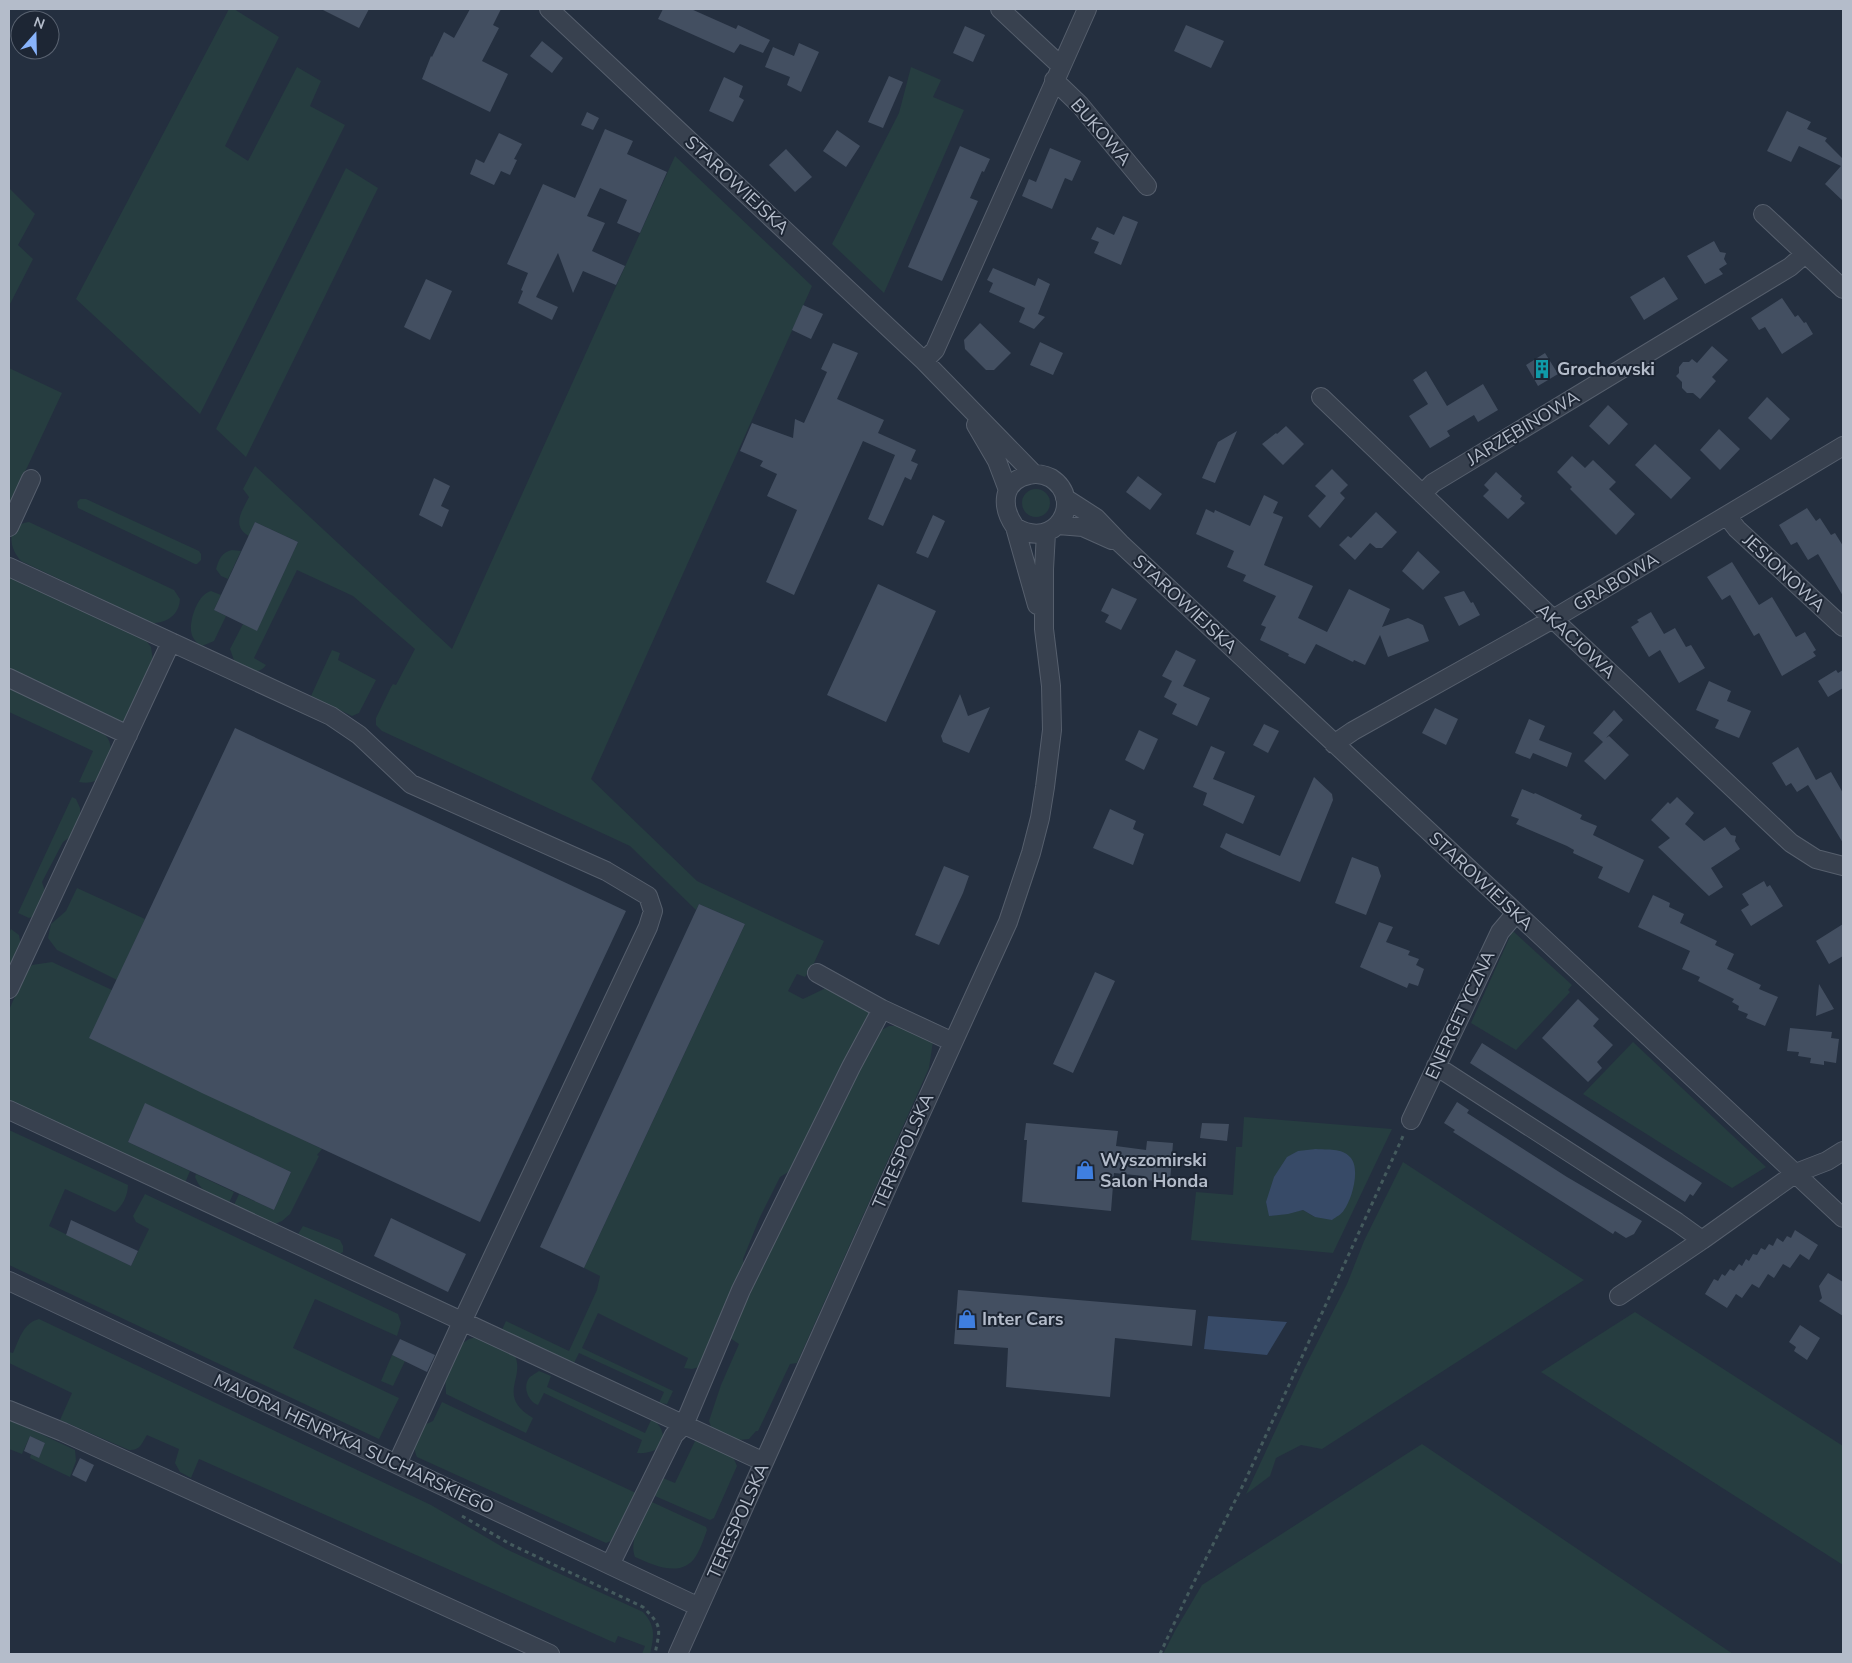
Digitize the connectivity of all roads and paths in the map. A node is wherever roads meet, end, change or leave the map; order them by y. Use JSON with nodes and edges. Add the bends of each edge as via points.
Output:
{"nodes":[{"id":1,"x":549,"y":9,"type":"edge"},
{"id":2,"x":1000,"y":9,"type":"edge"},
{"id":3,"x":1086,"y":9,"type":"edge"},
{"id":4,"x":1058,"y":73,"type":"junction"},
{"id":5,"x":1147,"y":186,"type":"dead end"},
{"id":6,"x":1763,"y":214,"type":"dead end"},
{"id":7,"x":1805,"y":254,"type":"junction"},
{"id":8,"x":1843,"y":290,"type":"edge"},
{"id":9,"x":924,"y":361,"type":"junction"},
{"id":10,"x":1321,"y":397,"type":"dead end"},
{"id":11,"x":964,"y":402,"type":"junction"},
{"id":12,"x":1843,"y":446,"type":"edge"},
{"id":13,"x":1034,"y":474,"type":"junction"},
{"id":14,"x":31,"y":478,"type":"dead end"},
{"id":15,"x":1008,"y":490,"type":"junction"},
{"id":16,"x":1422,"y":494,"type":"junction"},
{"id":17,"x":1065,"y":498,"type":"junction"},
{"id":18,"x":1727,"y":516,"type":"junction"},
{"id":19,"x":1015,"y":526,"type":"junction"},
{"id":20,"x":9,"y":527,"type":"edge"},
{"id":21,"x":1052,"y":529,"type":"junction"},
{"id":22,"x":1120,"y":543,"type":"junction"},
{"id":23,"x":9,"y":567,"type":"edge"},
{"id":24,"x":1553,"y":620,"type":"junction"},
{"id":25,"x":1843,"y":628,"type":"edge"},
{"id":26,"x":1044,"y":629,"type":"junction"},
{"id":27,"x":171,"y":642,"type":"junction"},
{"id":28,"x":9,"y":678,"type":"edge"},
{"id":29,"x":128,"y":735,"type":"junction"},
{"id":30,"x":1334,"y":744,"type":"junction"},
{"id":31,"x":1843,"y":866,"type":"edge"},
{"id":32,"x":1516,"y":913,"type":"junction"},
{"id":33,"x":817,"y":973,"type":"dead end"},
{"id":34,"x":9,"y":989,"type":"edge"},
{"id":35,"x":882,"y":1009,"type":"junction"},
{"id":36,"x":953,"y":1042,"type":"junction"},
{"id":37,"x":1436,"y":1066,"type":"junction"},
{"id":38,"x":9,"y":1110,"type":"edge"},
{"id":39,"x":1411,"y":1120,"type":"joint"},
{"id":40,"x":1843,"y":1151,"type":"edge"},
{"id":41,"x":1796,"y":1173,"type":"junction"},
{"id":42,"x":1843,"y":1218,"type":"edge"},
{"id":43,"x":1702,"y":1240,"type":"junction"},
{"id":44,"x":9,"y":1281,"type":"edge"},
{"id":45,"x":1619,"y":1296,"type":"dead end"},
{"id":46,"x":462,"y":1322,"type":"junction"},
{"id":47,"x":9,"y":1410,"type":"edge"},
{"id":48,"x":684,"y":1425,"type":"junction"},
{"id":49,"x":764,"y":1462,"type":"junction"},
{"id":50,"x":397,"y":1464,"type":"junction"},
{"id":51,"x":460,"y":1515,"type":"dead end"},
{"id":52,"x":610,"y":1565,"type":"junction"},
{"id":53,"x":699,"y":1607,"type":"junction"},
{"id":54,"x":550,"y":1654,"type":"edge"},
{"id":55,"x":655,"y":1654,"type":"edge"},
{"id":56,"x":678,"y":1654,"type":"edge"},
{"id":57,"x":1160,"y":1654,"type":"edge"}],
"edges":[{"from":1,"to":9,"type":"street","name":"STAROWIEJSKA"},
{"from":2,"to":4,"type":"street","name":"BUKOWA"},
{"from":3,"to":4,"type":"street"},
{"from":4,"to":5,"type":"street","name":"BUKOWA","via":[[1080,105]]},
{"from":4,"to":9,"type":"street","via":[[934,351]]},
{"from":6,"to":7,"type":"street"},
{"from":7,"to":8,"type":"street"},
{"from":7,"to":16,"type":"street","name":"JARZĘBINOWA","via":[[1790,267],[1433,483]]},
{"from":9,"to":11,"type":"street","name":"STAROWIEJSKA"},
{"from":10,"to":16,"type":"street","name":"AKACJOWA"},
{"from":11,"to":13,"type":"street","name":"STAROWIEJSKA"},
{"from":11,"to":15,"type":"street","name":"STAROWIEJSKA","via":[[997,461]]},
{"from":12,"to":18,"type":"street","name":"GRABOWA"},
{"from":13,"to":15,"type":"street","via":[[1021,477]]},
{"from":13,"to":17,"type":"street","via":[[1054,480]]},
{"from":14,"to":20,"type":"street"},
{"from":15,"to":19,"type":"street","via":[[1006,509]]},
{"from":16,"to":24,"type":"street","name":"AKACJOWA"},
{"from":17,"to":21,"type":"street","via":[[1064,513]]},
{"from":17,"to":22,"type":"street","name":"STAROWIEJSKA","via":[[1096,518]]},
{"from":18,"to":24,"type":"street","name":"GRABOWA"},
{"from":18,"to":25,"type":"street","name":"JESIONOWA"},
{"from":19,"to":21,"type":"street","via":[[1032,534]]},
{"from":19,"to":26,"type":"street","name":"TERESPOLSKA"},
{"from":21,"to":22,"type":"street","name":"STAROWIEJSKA","via":[[1084,527]]},
{"from":21,"to":26,"type":"street","name":"TERESPOLSKA","via":[[1044,569]]},
{"from":22,"to":30,"type":"street","name":"STAROWIEJSKA"},
{"from":23,"to":27,"type":"street"},
{"from":24,"to":30,"type":"street","name":"GRABOWA"},
{"from":24,"to":31,"type":"street","name":"AKACJOWA","via":[[1791,843],[1816,859]]},
{"from":26,"to":36,"type":"street","name":"TERESPOLSKA","via":[[1052,730],[1040,818],[1008,922]]},
{"from":27,"to":29,"type":"street"},
{"from":27,"to":46,"type":"street","via":[[331,716],[359,736],[411,784],[606,871],[648,896],[652,911],[648,926]]},
{"from":28,"to":29,"type":"street"},
{"from":29,"to":34,"type":"street"},
{"from":30,"to":32,"type":"street","name":"STAROWIEJSKA"},
{"from":32,"to":37,"type":"street","name":"ENERGETYCZNA","via":[[1500,932]]},
{"from":32,"to":41,"type":"street","name":"STAROWIEJSKA"},
{"from":33,"to":35,"type":"street"},
{"from":35,"to":36,"type":"street"},
{"from":35,"to":48,"type":"street","via":[[741,1290]]},
{"from":36,"to":49,"type":"street","name":"TERESPOLSKA"},
{"from":37,"to":39,"type":"street","name":"ENERGETYCZNA"},
{"from":37,"to":43,"type":"street"},
{"from":38,"to":46,"type":"street"},
{"from":39,"to":57,"type":"path","via":[[1245,1481]]},
{"from":40,"to":41,"type":"street"},
{"from":41,"to":42,"type":"street","name":"STAROWIEJSKA"},
{"from":41,"to":43,"type":"street"},
{"from":43,"to":45,"type":"street"},
{"from":44,"to":50,"type":"street","name":"MAJORA HENRYKA SUCHARSKIEGO"},
{"from":46,"to":48,"type":"street"},
{"from":46,"to":50,"type":"street"},
{"from":47,"to":54,"type":"street"},
{"from":48,"to":49,"type":"street"},
{"from":48,"to":52,"type":"street","via":[[674,1435]]},
{"from":49,"to":53,"type":"street","name":"TERESPOLSKA"},
{"from":50,"to":52,"type":"street","name":"MAJORA HENRYKA SUCHARSKIEGO"},
{"from":51,"to":55,"type":"path","via":[[510,1544],[643,1607],[657,1621],[660,1631]]},
{"from":52,"to":53,"type":"street","name":"MAJORA HENRYKA SUCHARSKIEGO"},
{"from":53,"to":56,"type":"street","name":"TERESPOLSKA"}]}
